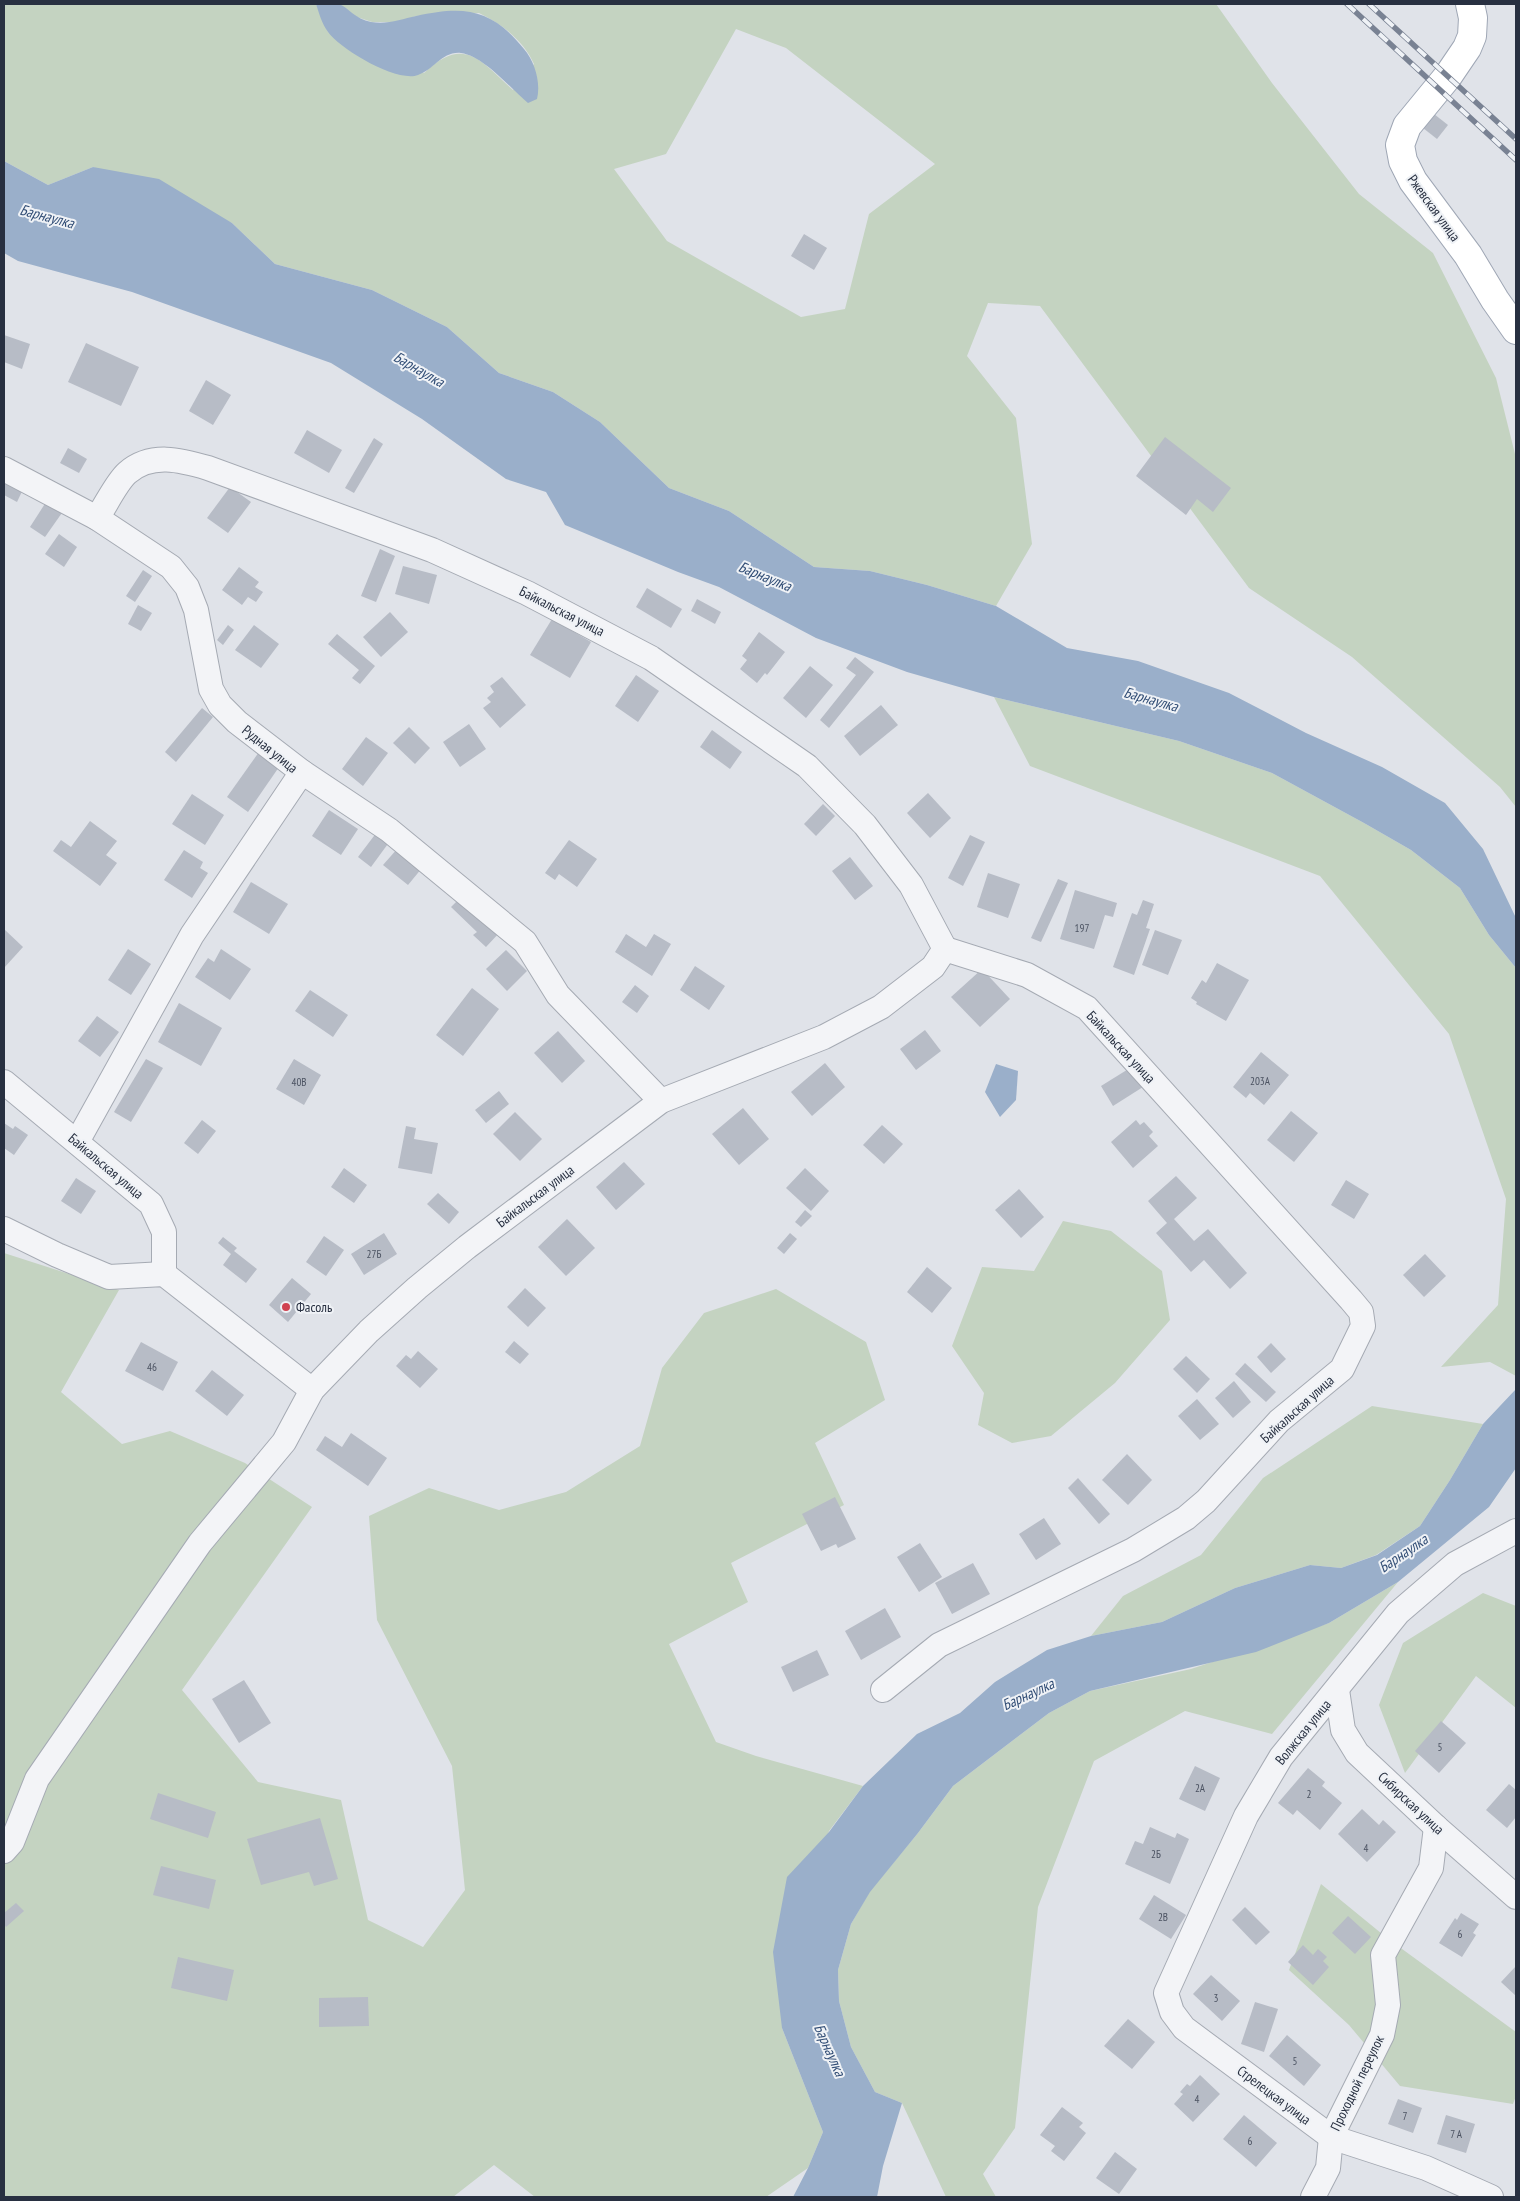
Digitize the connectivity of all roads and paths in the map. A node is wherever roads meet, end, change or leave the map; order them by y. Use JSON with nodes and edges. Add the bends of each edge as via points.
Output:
{"nodes":[{"id":1,"x":1470,"y":4,"type":"edge"},
{"id":2,"x":1516,"y":330,"type":"edge"},
{"id":3,"x":4,"y":469,"type":"edge"},
{"id":4,"x":97,"y":518,"type":"junction"},
{"id":5,"x":302,"y":772,"type":"junction"},
{"id":6,"x":945,"y":949,"type":"junction"},
{"id":7,"x":4,"y":1082,"type":"edge"},
{"id":8,"x":662,"y":1101,"type":"junction"},
{"id":9,"x":77,"y":1142,"type":"junction"},
{"id":10,"x":4,"y":1228,"type":"edge"},
{"id":11,"x":164,"y":1274,"type":"junction"},
{"id":12,"x":312,"y":1390,"type":"junction"},
{"id":13,"x":1516,"y":1531,"type":"edge"},
{"id":14,"x":883,"y":1690,"type":"dead end"},
{"id":15,"x":1337,"y":1690,"type":"junction"},
{"id":16,"x":1436,"y":1827,"type":"junction"},
{"id":17,"x":4,"y":1851,"type":"edge"},
{"id":18,"x":1516,"y":1897,"type":"edge"},
{"id":19,"x":1166,"y":1993,"type":"joint"},
{"id":20,"x":1331,"y":2137,"type":"junction"},
{"id":21,"x":1313,"y":2197,"type":"edge"},
{"id":22,"x":1490,"y":2197,"type":"edge"}],
"edges":[{"from":1,"to":2,"type":"main road","name":"Ржевская улица","via":[[1472,36],[1448,76],[1407,126],[1400,145],[1403,161],[1413,180],[1468,255]]},
{"from":3,"to":4,"type":"street","name":"Рудная улица"},
{"from":4,"to":5,"type":"street","name":"Рудная улица","via":[[171,567],[187,587],[196,610],[211,689],[220,705]]},
{"from":4,"to":6,"type":"street","name":"Байкальская улица","via":[[127,473],[140,464],[164,458],[183,461],[432,550],[528,592],[651,658],[807,766],[865,825],[911,885]]},
{"from":5,"to":8,"type":"street","via":[[389,830],[525,942],[558,995]]},
{"from":5,"to":9,"type":"street","name":"Рудная улица","via":[[192,935]]},
{"from":6,"to":8,"type":"street","name":"Байкальская улица","via":[[933,967],[888,1002],[824,1037]]},
{"from":6,"to":14,"type":"street","name":"Байкальская улица","via":[[1027,975],[1087,1008],[1351,1300],[1361,1312],[1363,1326],[1342,1369],[1279,1421],[1186,1518],[1125,1554],[939,1645]]},
{"from":7,"to":9,"type":"street","name":"Байкальская улица"},
{"from":8,"to":12,"type":"street","name":"Байкальская улица","via":[[416,1288]]},
{"from":9,"to":11,"type":"street","name":"Байкальская улица","via":[[151,1204],[164,1232]]},
{"from":10,"to":11,"type":"street","via":[[56,1256],[109,1277]]},
{"from":11,"to":12,"type":"street"},
{"from":12,"to":17,"type":"street","name":"Байкальская улица","via":[[284,1442],[200,1543],[37,1778],[12,1842]]},
{"from":13,"to":15,"type":"street","name":"Волжская улица","via":[[1455,1564],[1398,1613]]},
{"from":15,"to":16,"type":"street","name":"Сибирская улица","via":[[1343,1730],[1358,1753]]},
{"from":15,"to":19,"type":"street","name":"Волжская улица","via":[[1281,1757],[1246,1816]]},
{"from":16,"to":18,"type":"street","name":"Сибирская улица"},
{"from":16,"to":20,"type":"street","name":"Проходной переулок","via":[[1431,1868],[1383,1955],[1388,2005],[1382,2035]]},
{"from":19,"to":20,"type":"street","name":"Стрелецкая улица","via":[[1172,2012],[1184,2028]]},
{"from":20,"to":21,"type":"street","name":"Проходной переулок","via":[[1328,2168]]},
{"from":20,"to":22,"type":"street","name":"Стрелецкая улица","via":[[1426,2168]]}]}
